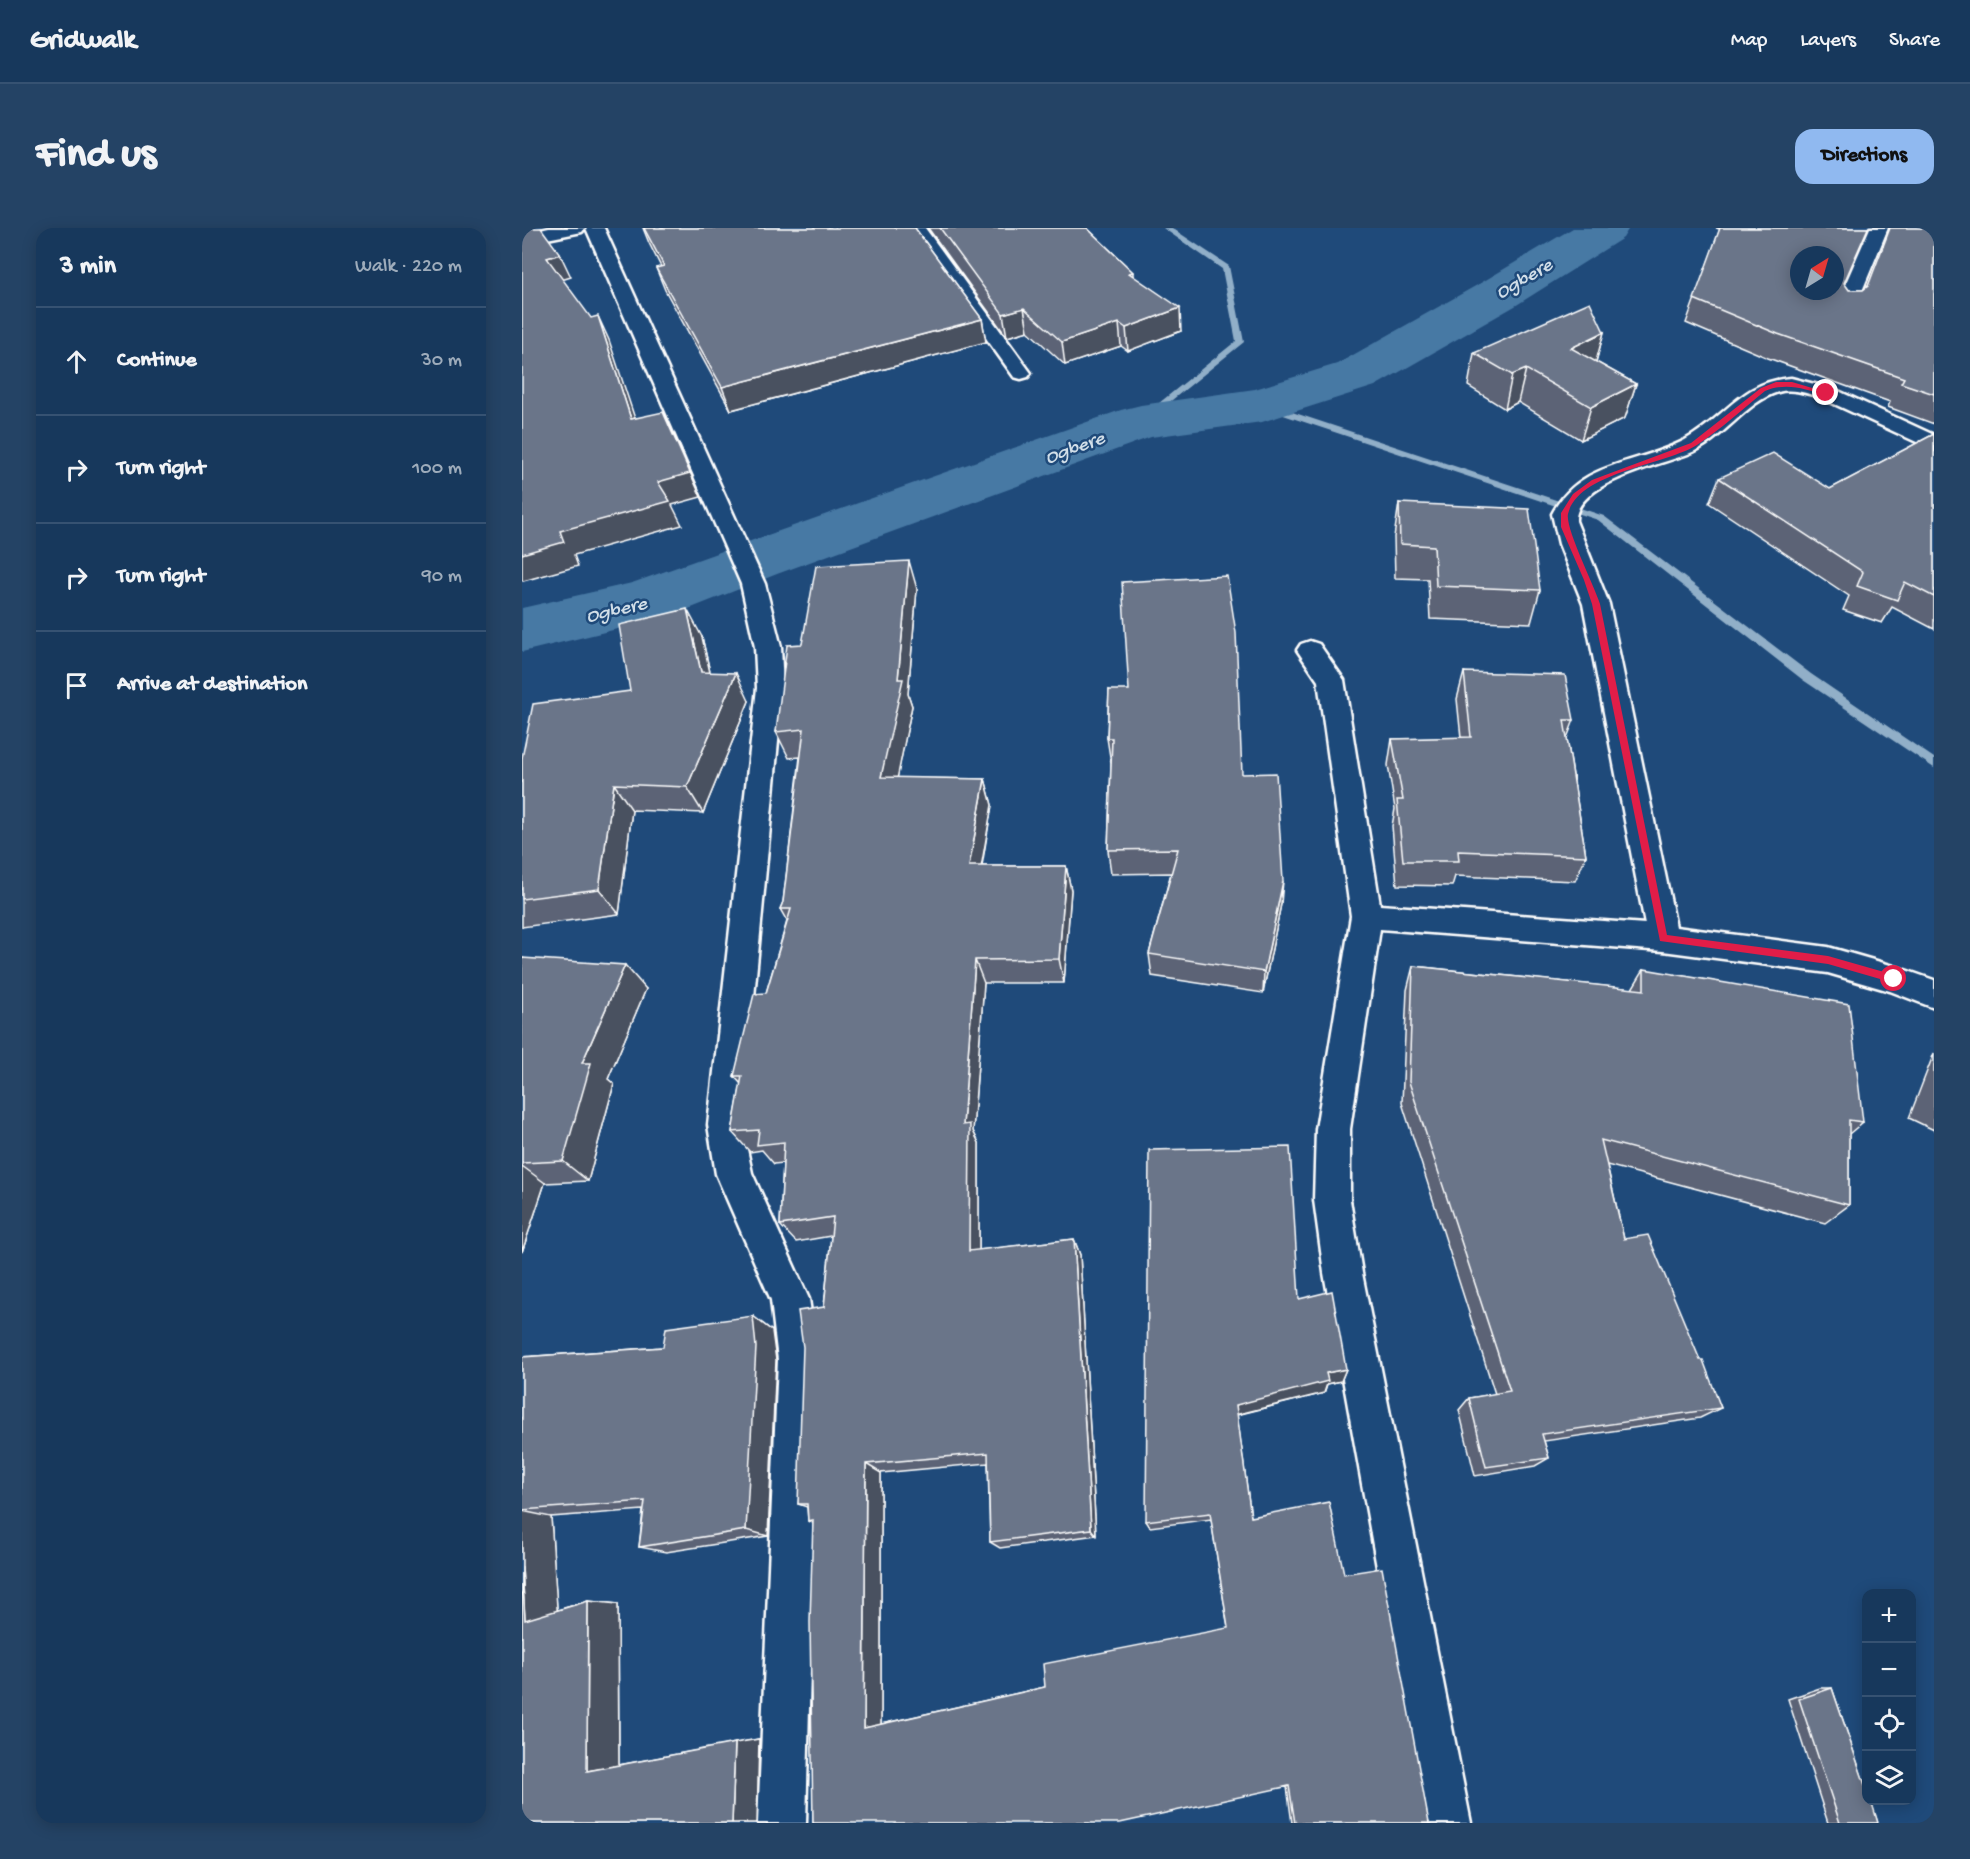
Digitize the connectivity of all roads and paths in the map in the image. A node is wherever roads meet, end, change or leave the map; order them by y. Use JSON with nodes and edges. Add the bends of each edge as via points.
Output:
{"nodes":[{"id":1,"x":576,"y":228,"type":"edge"},
{"id":2,"x":595,"y":228,"type":"edge"},
{"id":3,"x":916,"y":228,"type":"edge"},
{"id":4,"x":1879,"y":228,"type":"edge"},
{"id":5,"x":522,"y":239,"type":"edge"},
{"id":6,"x":1845,"y":308,"type":"edge"},
{"id":7,"x":1021,"y":373,"type":"dead end"},
{"id":8,"x":1934,"y":443,"type":"edge"},
{"id":9,"x":1310,"y":650,"type":"dead end"},
{"id":10,"x":1366,"y":916,"type":"junction"},
{"id":11,"x":1664,"y":938,"type":"junction"},
{"id":12,"x":1934,"y":994,"type":"edge"},
{"id":13,"x":782,"y":1823,"type":"edge"},
{"id":14,"x":1447,"y":1823,"type":"edge"}],
"edges":[{"from":1,"to":5,"type":"street"},
{"from":2,"to":13,"type":"street","via":[[734,538],[753,584],[768,646],[770,688],[725,1125],[734,1173],[790,1299],[798,1360]]},
{"from":3,"to":7,"type":"street"},
{"from":4,"to":6,"type":"street"},
{"from":8,"to":11,"type":"street","via":[[1826,393],[1778,384],[1763,390],[1693,444],[1595,481],[1570,504],[1564,527],[1596,604]]},
{"from":9,"to":10,"type":"street","via":[[1331,680]]},
{"from":10,"to":11,"type":"street"},
{"from":10,"to":14,"type":"street","via":[[1333,1129],[1332,1200]]},
{"from":11,"to":12,"type":"street","via":[[1828,960]]}]}
